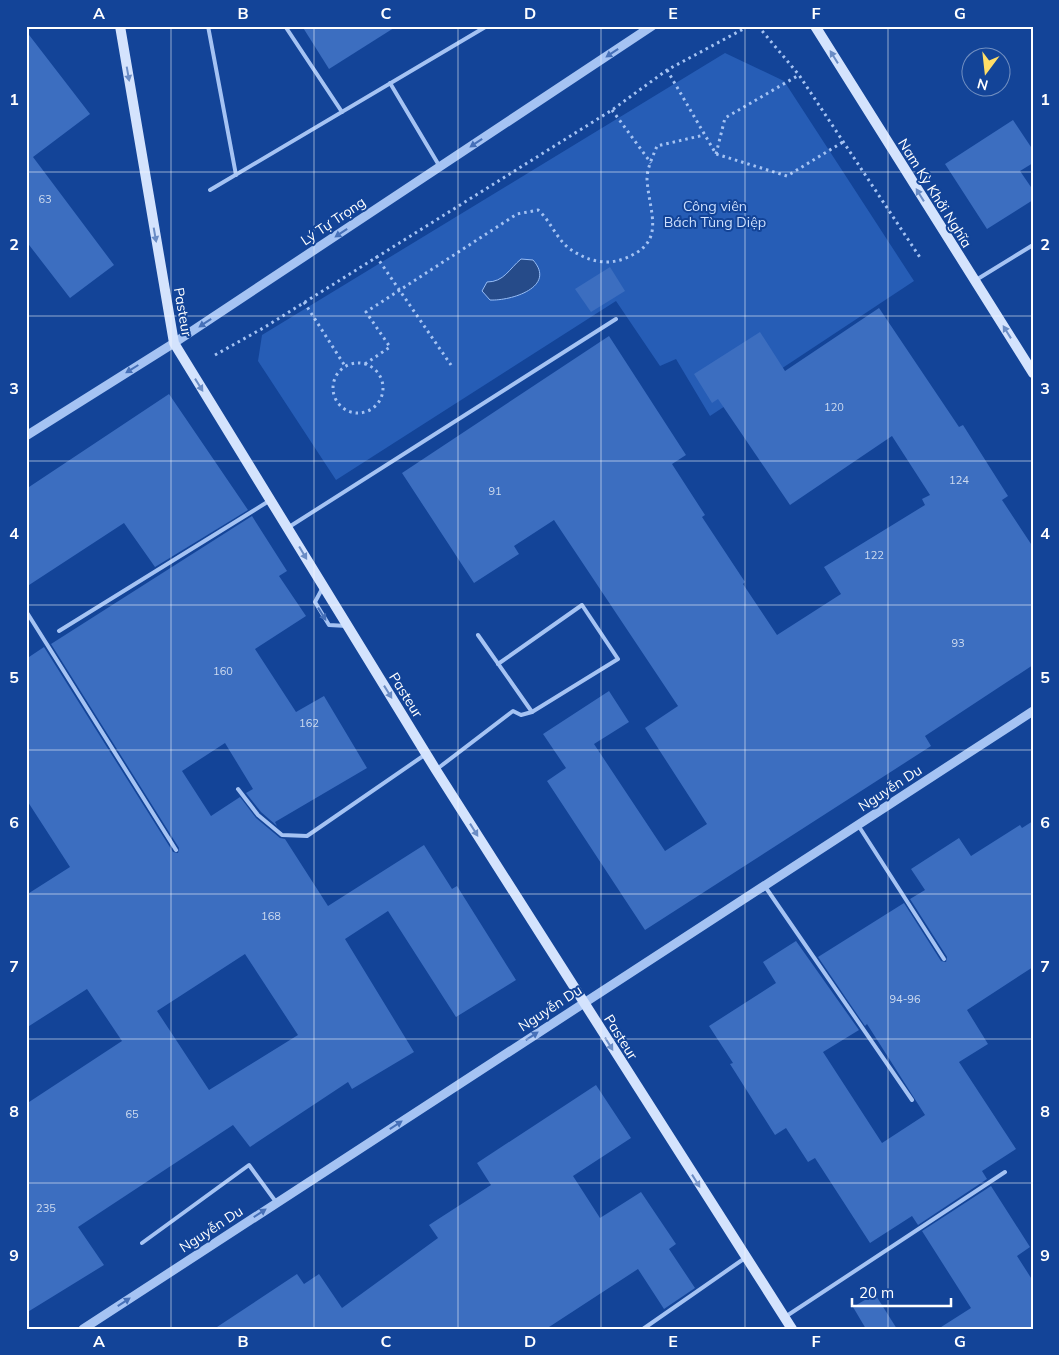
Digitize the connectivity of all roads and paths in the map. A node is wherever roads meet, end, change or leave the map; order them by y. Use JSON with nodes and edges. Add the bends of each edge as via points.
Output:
{"nodes":[{"id":1,"x":120,"y":26,"type":"edge"},
{"id":2,"x":208,"y":26,"type":"edge"},
{"id":3,"x":285,"y":26,"type":"edge"},
{"id":4,"x":486,"y":26,"type":"edge"},
{"id":5,"x":652,"y":26,"type":"edge"},
{"id":6,"x":749,"y":26,"type":"edge"},
{"id":7,"x":758,"y":26,"type":"edge"},
{"id":8,"x":815,"y":26,"type":"edge"},
{"id":9,"x":667,"y":70,"type":"junction"},
{"id":10,"x":800,"y":75,"type":"junction"},
{"id":11,"x":390,"y":83,"type":"junction"},
{"id":12,"x":612,"y":110,"type":"junction"},
{"id":13,"x":342,"y":112,"type":"junction"},
{"id":14,"x":704,"y":135,"type":"junction"},
{"id":15,"x":843,"y":142,"type":"junction"},
{"id":16,"x":716,"y":154,"type":"junction"},
{"id":17,"x":651,"y":163,"type":"junction"},
{"id":18,"x":440,"y":167,"type":"junction"},
{"id":19,"x":236,"y":175,"type":"junction"},
{"id":20,"x":210,"y":190,"type":"dead end"},
{"id":21,"x":1033,"y":246,"type":"edge"},
{"id":22,"x":376,"y":256,"type":"junction"},
{"id":23,"x":921,"y":260,"type":"dead end"},
{"id":24,"x":974,"y":281,"type":"junction"},
{"id":25,"x":400,"y":290,"type":"junction"},
{"id":26,"x":304,"y":302,"type":"junction"},
{"id":27,"x":616,"y":319,"type":"dead end"},
{"id":28,"x":174,"y":344,"type":"junction"},
{"id":29,"x":215,"y":354,"type":"dead end"},
{"id":30,"x":365,"y":364,"type":"junction"},
{"id":31,"x":451,"y":365,"type":"dead end"},
{"id":32,"x":345,"y":366,"type":"junction"},
{"id":33,"x":1033,"y":373,"type":"edge"},
{"id":34,"x":26,"y":436,"type":"edge"},
{"id":35,"x":270,"y":500,"type":"junction"},
{"id":36,"x":287,"y":528,"type":"junction"},
{"id":37,"x":323,"y":587,"type":"junction"},
{"id":38,"x":26,"y":611,"type":"edge"},
{"id":39,"x":347,"y":626,"type":"junction"},
{"id":40,"x":59,"y":631,"type":"dead end"},
{"id":41,"x":478,"y":636,"type":"dead end"},
{"id":42,"x":498,"y":664,"type":"junction"},
{"id":43,"x":1033,"y":711,"type":"edge"},
{"id":44,"x":532,"y":712,"type":"junction"},
{"id":45,"x":426,"y":754,"type":"junction"},
{"id":46,"x":436,"y":770,"type":"junction"},
{"id":47,"x":238,"y":789,"type":"dead end"},
{"id":48,"x":858,"y":825,"type":"junction"},
{"id":49,"x":176,"y":850,"type":"dead end"},
{"id":50,"x":764,"y":885,"type":"junction"},
{"id":51,"x":944,"y":960,"type":"dead end"},
{"id":52,"x":583,"y":1003,"type":"junction"},
{"id":53,"x":912,"y":1100,"type":"dead end"},
{"id":54,"x":1005,"y":1172,"type":"dead end"},
{"id":55,"x":276,"y":1203,"type":"junction"},
{"id":56,"x":142,"y":1243,"type":"dead end"},
{"id":57,"x":745,"y":1258,"type":"junction"},
{"id":58,"x":785,"y":1317,"type":"junction"},
{"id":59,"x":83,"y":1329,"type":"edge"},
{"id":60,"x":643,"y":1329,"type":"edge"},
{"id":61,"x":792,"y":1329,"type":"edge"}],
"edges":[{"from":1,"to":28,"type":"main road","name":"Pasteur","one_way":true},
{"from":2,"to":19,"type":"lane"},
{"from":3,"to":13,"type":"lane"},
{"from":4,"to":11,"type":"lane"},
{"from":5,"to":18,"type":"street","name":"Lý Tự Trọng","one_way":true},
{"from":6,"to":9,"type":"path"},
{"from":7,"to":10,"type":"path"},
{"from":24,"to":8,"type":"main road","name":"Nam Kỳ Khởi Nghĩa","one_way":true},
{"from":9,"to":12,"type":"path"},
{"from":9,"to":14,"type":"path"},
{"from":10,"to":15,"type":"path"},
{"from":10,"to":16,"type":"path","via":[[725,118]]},
{"from":11,"to":13,"type":"lane"},
{"from":11,"to":18,"type":"lane"},
{"from":12,"to":17,"type":"path"},
{"from":12,"to":22,"type":"path"},
{"from":13,"to":19,"type":"lane"},
{"from":14,"to":16,"type":"path"},
{"from":14,"to":17,"type":"path","via":[[657,146]]},
{"from":15,"to":16,"type":"path","via":[[787,176]]},
{"from":15,"to":23,"type":"path"},
{"from":17,"to":25,"type":"path","via":[[647,178],[652,233],[637,254],[617,261],[588,259],[567,247],[538,210],[517,214]]},
{"from":18,"to":28,"type":"street","name":"Lý Tự Trọng","one_way":true},
{"from":19,"to":20,"type":"lane"},
{"from":21,"to":24,"type":"lane"},
{"from":22,"to":25,"type":"path"},
{"from":22,"to":26,"type":"path"},
{"from":33,"to":24,"type":"main road","name":"Nam Kỳ Khởi Nghĩa","one_way":true},
{"from":25,"to":30,"type":"path","via":[[366,312],[390,347]]},
{"from":25,"to":31,"type":"path"},
{"from":26,"to":29,"type":"path"},
{"from":26,"to":32,"type":"path"},
{"from":27,"to":36,"type":"lane"},
{"from":28,"to":34,"type":"street","name":"Lý Tự Trọng","one_way":true},
{"from":28,"to":35,"type":"main road","name":"Pasteur","one_way":true},
{"from":30,"to":32,"type":"path"},
{"from":30,"to":32,"type":"path","via":[[379,372],[384,389],[378,405],[363,413],[352,413],[336,401],[334,381]]},
{"from":35,"to":36,"type":"main road","name":"Pasteur"},
{"from":35,"to":40,"type":"lane"},
{"from":36,"to":37,"type":"main road","name":"Pasteur","one_way":true},
{"from":37,"to":39,"type":"main road","name":"Pasteur"},
{"from":37,"to":39,"type":"lane","one_way":true,"via":[[315,602],[329,626]]},
{"from":38,"to":49,"type":"lane"},
{"from":39,"to":45,"type":"main road","name":"Pasteur","one_way":true},
{"from":41,"to":42,"type":"lane"},
{"from":42,"to":44,"type":"lane"},
{"from":42,"to":44,"type":"lane","via":[[582,605],[618,659]]},
{"from":43,"to":48,"type":"street","name":"Nguyễn Du"},
{"from":44,"to":46,"type":"lane","via":[[521,715],[513,711]]},
{"from":45,"to":46,"type":"main road","name":"Pasteur"},
{"from":45,"to":47,"type":"lane","via":[[307,836],[282,835],[258,815]]},
{"from":46,"to":52,"type":"main road","name":"Pasteur","one_way":true},
{"from":48,"to":50,"type":"street","name":"Nguyễn Du"},
{"from":48,"to":51,"type":"lane"},
{"from":50,"to":52,"type":"street","name":"Nguyễn Du"},
{"from":50,"to":53,"type":"lane"},
{"from":55,"to":52,"type":"street","name":"Nguyễn Du","one_way":true},
{"from":52,"to":57,"type":"main road","name":"Pasteur","one_way":true},
{"from":54,"to":58,"type":"lane"},
{"from":55,"to":56,"type":"lane","via":[[249,1165]]},
{"from":59,"to":55,"type":"street","name":"Nguyễn Du","one_way":true},
{"from":57,"to":58,"type":"main road","name":"Pasteur"},
{"from":57,"to":60,"type":"lane"},
{"from":58,"to":61,"type":"main road","name":"Pasteur"}]}
